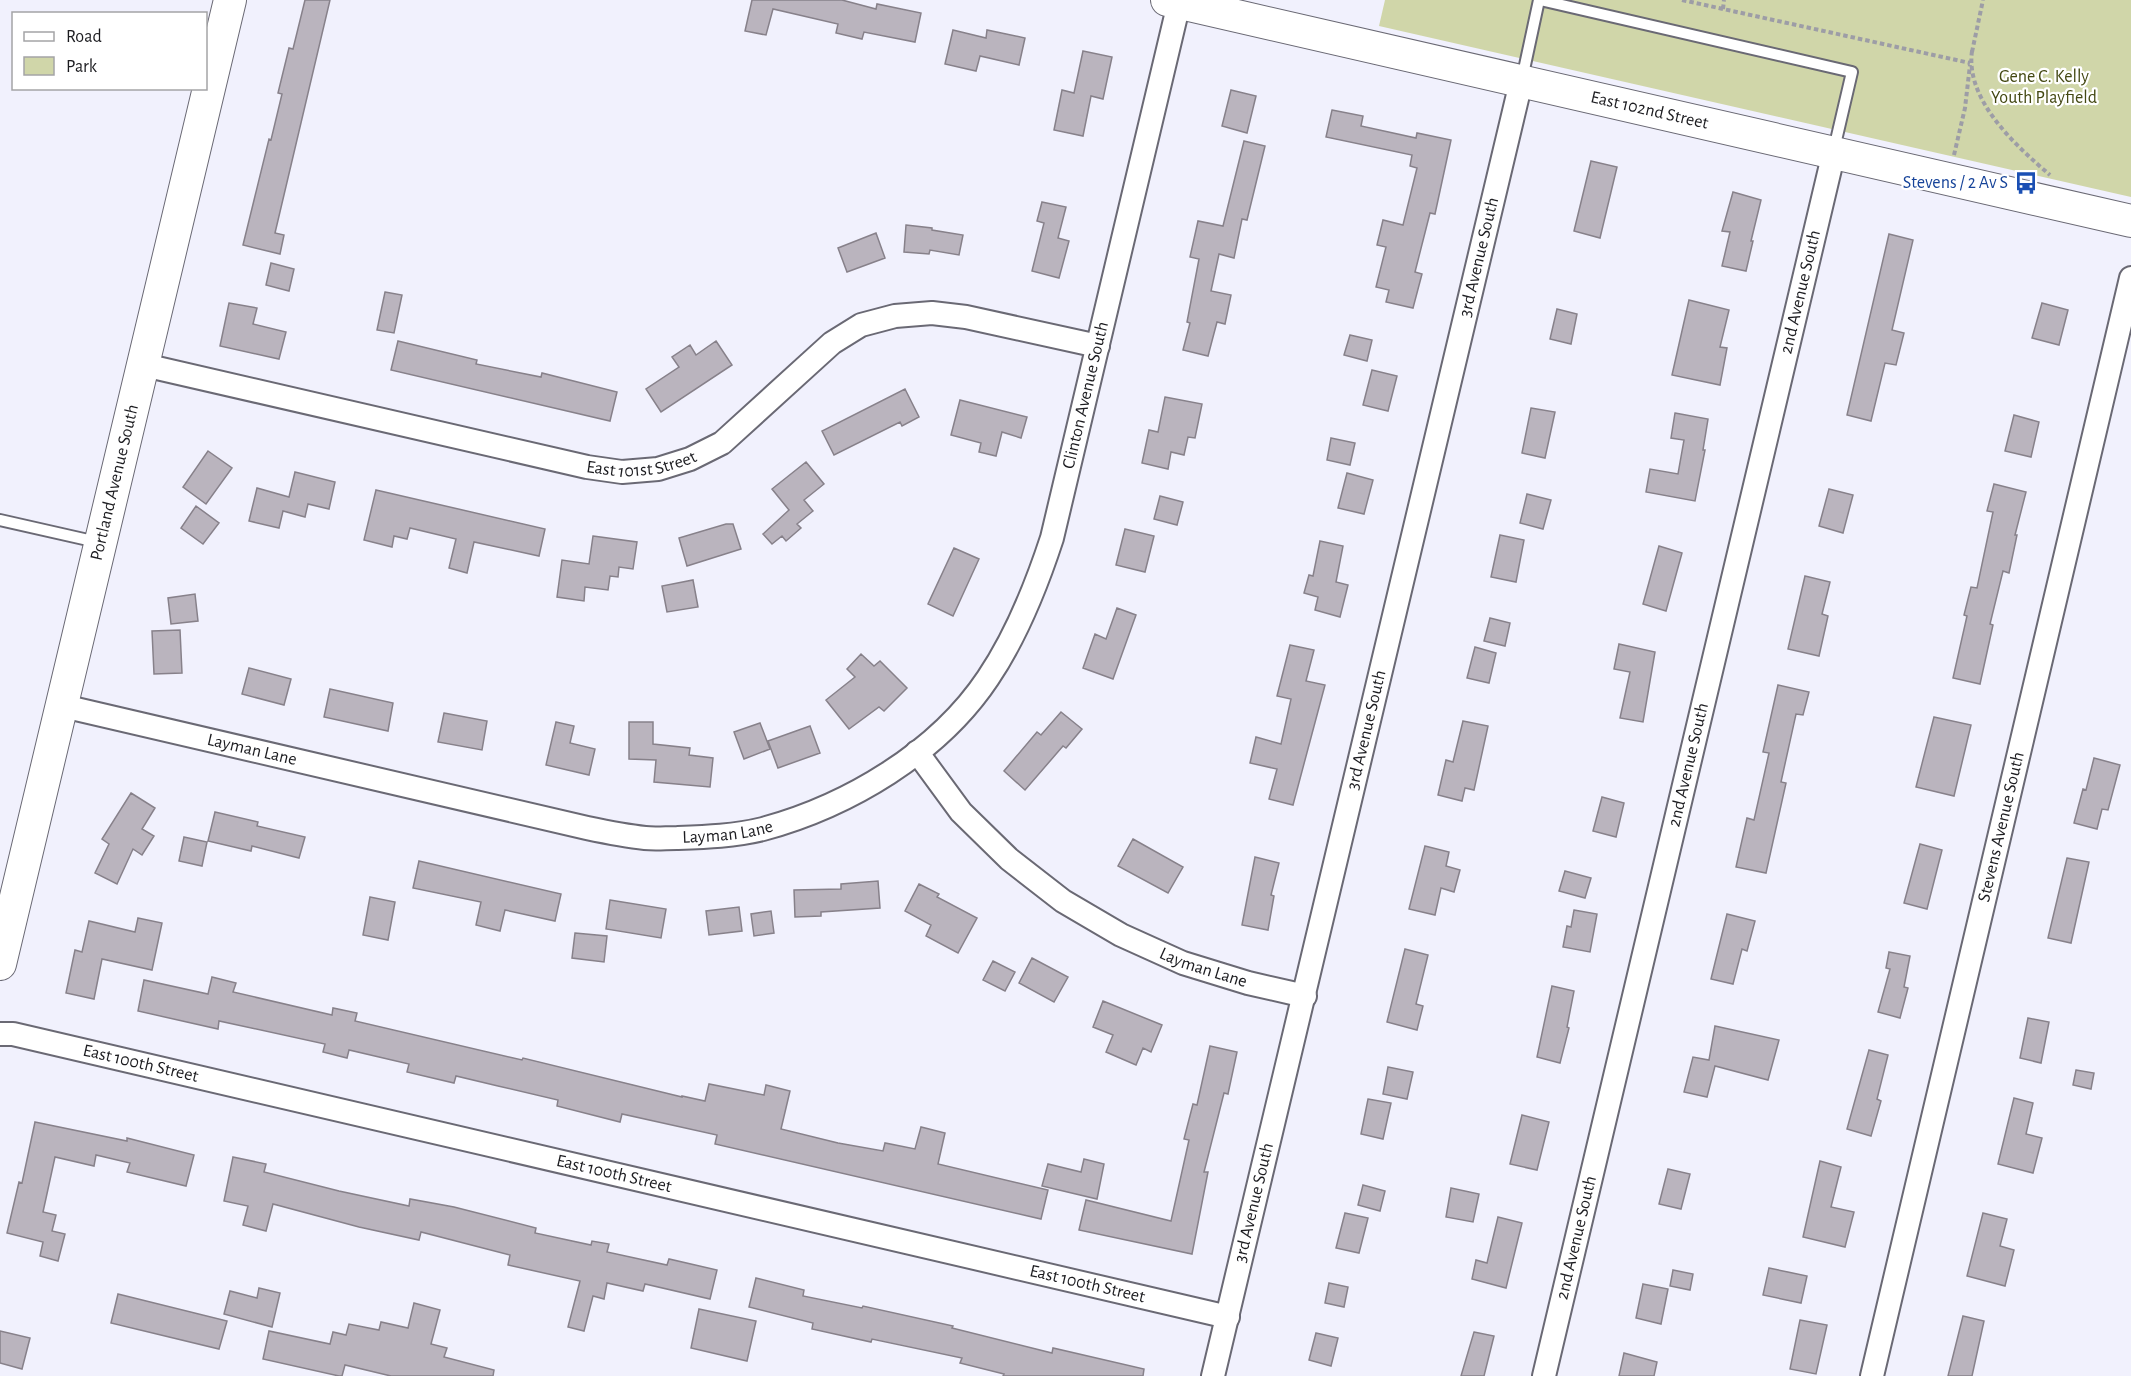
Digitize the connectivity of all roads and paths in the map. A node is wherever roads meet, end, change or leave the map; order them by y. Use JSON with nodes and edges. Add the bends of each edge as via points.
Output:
{"nodes":[{"id":1,"x":230,"y":0,"type":"edge"},
{"id":2,"x":1539,"y":0,"type":"edge"},
{"id":3,"x":1682,"y":0,"type":"edge"},
{"id":4,"x":1724,"y":0,"type":"edge"},
{"id":5,"x":1983,"y":0,"type":"edge"},
{"id":6,"x":1191,"y":3,"type":"edge"},
{"id":7,"x":1722,"y":9,"type":"junction"},
{"id":8,"x":1970,"y":63,"type":"junction"},
{"id":9,"x":1521,"y":82,"type":"junction"},
{"id":10,"x":1834,"y":152,"type":"junction"},
{"id":11,"x":1954,"y":156,"type":"dead end"},
{"id":12,"x":2055,"y":179,"type":"dead end"},
{"id":13,"x":2131,"y":221,"type":"edge"},
{"id":14,"x":2131,"y":278,"type":"edge"},
{"id":15,"x":1098,"y":346,"type":"junction"},
{"id":16,"x":144,"y":364,"type":"junction"},
{"id":17,"x":0,"y":520,"type":"edge"},
{"id":18,"x":100,"y":543,"type":"junction"},
{"id":19,"x":63,"y":706,"type":"junction"},
{"id":20,"x":917,"y":752,"type":"junction"},
{"id":21,"x":0,"y":964,"type":"edge"},
{"id":22,"x":1305,"y":996,"type":"junction"},
{"id":23,"x":0,"y":1034,"type":"edge"},
{"id":24,"x":1228,"y":1317,"type":"junction"},
{"id":25,"x":1213,"y":1376,"type":"edge"},
{"id":26,"x":1544,"y":1376,"type":"edge"},
{"id":27,"x":1872,"y":1376,"type":"edge"}],
"edges":[{"from":1,"to":16,"type":"street","name":"Portland Avenue South"},
{"from":2,"to":9,"type":"lane"},
{"from":2,"to":10,"type":"lane","via":[[1852,72]]},
{"from":3,"to":7,"type":"path"},
{"from":4,"to":7,"type":"path"},
{"from":5,"to":8,"type":"path"},
{"from":6,"to":9,"type":"street","name":"East 102nd Street"},
{"from":6,"to":15,"type":"street","name":"Clinton Avenue South"},
{"from":7,"to":8,"type":"path"},
{"from":8,"to":11,"type":"path"},
{"from":8,"to":12,"type":"path","via":[[1989,111],[2006,135]]},
{"from":9,"to":10,"type":"street","name":"East 102nd Street"},
{"from":9,"to":22,"type":"street","name":"3rd Avenue South"},
{"from":10,"to":13,"type":"street","name":"East 102nd Street"},
{"from":10,"to":26,"type":"street","name":"2nd Avenue South"},
{"from":14,"to":27,"type":"street","name":"Stevens Avenue South"},
{"from":15,"to":16,"type":"street","name":"East 101st Street","via":[[966,317],[932,313],[895,316],[861,325],[832,343],[722,442],[690,459],[658,469],[622,472]]},
{"from":15,"to":20,"type":"street","name":"Clinton Avenue South","via":[[1052,538],[1036,587],[988,679],[955,719]]},
{"from":16,"to":18,"type":"street","name":"Portland Avenue South"},
{"from":17,"to":18,"type":"lane"},
{"from":18,"to":19,"type":"street","name":"Portland Avenue South"},
{"from":19,"to":20,"type":"street","name":"Layman Lane","via":[[587,828],[646,838],[704,837],[761,830],[816,812],[870,786]]},
{"from":19,"to":21,"type":"street","name":"Portland Avenue South"},
{"from":20,"to":22,"type":"street","name":"Layman Lane","via":[[961,812],[1009,859],[1063,901],[1121,935],[1183,963]]},
{"from":22,"to":24,"type":"street","name":"3rd Avenue South"},
{"from":23,"to":24,"type":"street","name":"East 100th Street","via":[[18,1035]]},
{"from":24,"to":25,"type":"street","name":"3rd Avenue South"}]}
